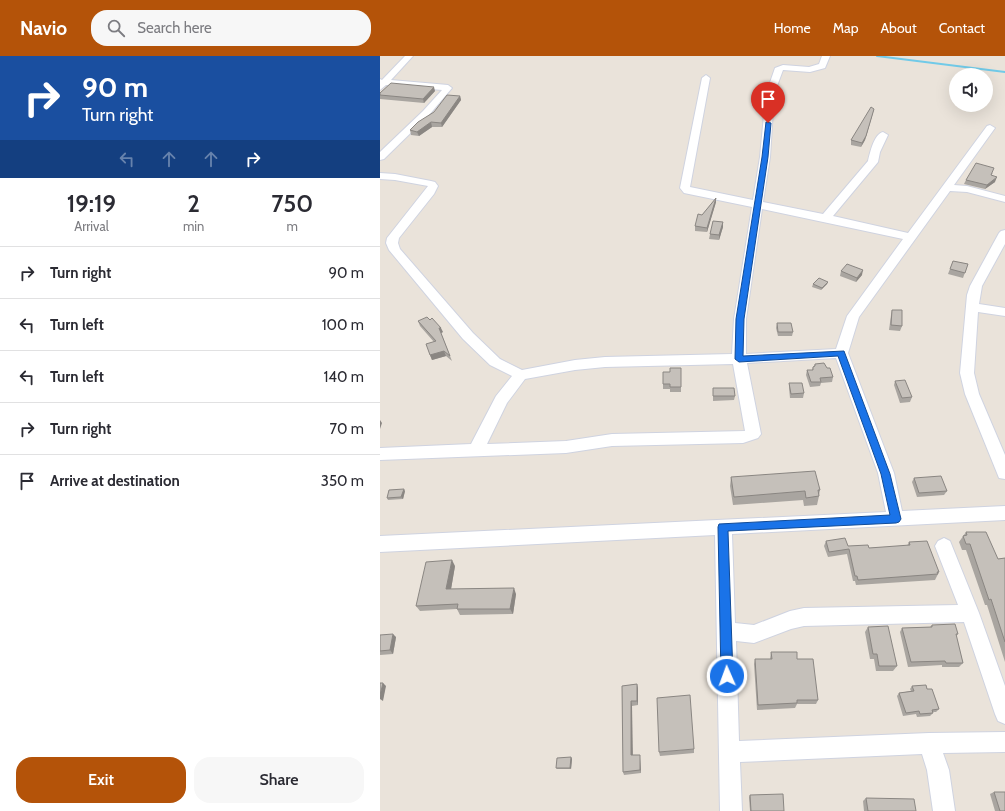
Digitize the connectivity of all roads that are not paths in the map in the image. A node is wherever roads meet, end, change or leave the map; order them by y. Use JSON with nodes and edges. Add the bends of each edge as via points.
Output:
{"nodes":[{"id":1,"x":409,"y":56,"type":"edge"},
{"id":2,"x":826,"y":56,"type":"edge"},
{"id":3,"x":706,"y":78,"type":"dead end"},
{"id":4,"x":381,"y":84,"type":"edge"},
{"id":5,"x":990,"y":128,"type":"dead end"},
{"id":6,"x":883,"y":136,"type":"dead end"},
{"id":7,"x":380,"y":157,"type":"edge"},
{"id":8,"x":380,"y":176,"type":"edge"},
{"id":9,"x":946,"y":187,"type":"junction"},
{"id":10,"x":1005,"y":199,"type":"edge"},
{"id":11,"x":758,"y":204,"type":"junction"},
{"id":12,"x":826,"y":218,"type":"junction"},
{"id":13,"x":1005,"y":233,"type":"edge"},
{"id":14,"x":910,"y":237,"type":"junction"},
{"id":15,"x":972,"y":307,"type":"junction"},
{"id":16,"x":1005,"y":312,"type":"edge"},
{"id":17,"x":841,"y":353,"type":"junction"},
{"id":18,"x":739,"y":359,"type":"junction"},
{"id":19,"x":521,"y":375,"type":"junction"},
{"id":20,"x":476,"y":450,"type":"junction"},
{"id":21,"x":380,"y":454,"type":"edge"},
{"id":22,"x":1005,"y":473,"type":"edge"},
{"id":23,"x":1005,"y":513,"type":"edge"},
{"id":24,"x":896,"y":519,"type":"junction"},
{"id":25,"x":723,"y":527,"type":"junction"},
{"id":26,"x":380,"y":544,"type":"edge"},
{"id":27,"x":944,"y":546,"type":"dead end"},
{"id":28,"x":970,"y":613,"type":"junction"},
{"id":29,"x":726,"y":631,"type":"junction"},
{"id":30,"x":1005,"y":714,"type":"edge"},
{"id":31,"x":1005,"y":742,"type":"edge"},
{"id":32,"x":929,"y":743,"type":"junction"},
{"id":33,"x":729,"y":752,"type":"junction"},
{"id":34,"x":732,"y":811,"type":"edge"},
{"id":35,"x":944,"y":811,"type":"edge"}],
"edges":[{"from":1,"to":4,"type":"street"},
{"from":2,"to":11,"type":"street","via":[[822,66],[813,70],[783,66],[779,68],[770,94]]},
{"from":3,"to":11,"type":"street","via":[[685,188],[688,192]]},
{"from":4,"to":7,"type":"street","via":[[448,88]]},
{"from":5,"to":9,"type":"street"},
{"from":6,"to":12,"type":"street","via":[[873,162]]},
{"from":8,"to":19,"type":"street","via":[[433,186],[393,238],[395,250],[468,336],[495,362]]},
{"from":9,"to":10,"type":"street","via":[[967,189]]},
{"from":9,"to":14,"type":"street"},
{"from":11,"to":12,"type":"street"},
{"from":11,"to":18,"type":"street","via":[[740,319]]},
{"from":12,"to":14,"type":"street"},
{"from":13,"to":15,"type":"street","via":[[976,286]]},
{"from":14,"to":17,"type":"street","via":[[853,316]]},
{"from":15,"to":16,"type":"street"},
{"from":15,"to":22,"type":"street","via":[[966,373]]},
{"from":17,"to":18,"type":"street"},
{"from":17,"to":24,"type":"street","via":[[886,474]]},
{"from":18,"to":19,"type":"street","via":[[588,363]]},
{"from":18,"to":20,"type":"street","via":[[754,434],[743,437],[612,440],[566,447]]},
{"from":19,"to":20,"type":"street","via":[[501,400]]},
{"from":20,"to":21,"type":"street"},
{"from":23,"to":24,"type":"street"},
{"from":24,"to":25,"type":"street"},
{"from":25,"to":26,"type":"street"},
{"from":25,"to":29,"type":"street"},
{"from":27,"to":28,"type":"street"},
{"from":28,"to":29,"type":"street","via":[[804,617],[754,634]]},
{"from":28,"to":30,"type":"street"},
{"from":29,"to":33,"type":"street"},
{"from":31,"to":32,"type":"street"},
{"from":32,"to":33,"type":"street"},
{"from":32,"to":35,"type":"street","via":[[938,770]]},
{"from":33,"to":34,"type":"street"}]}
